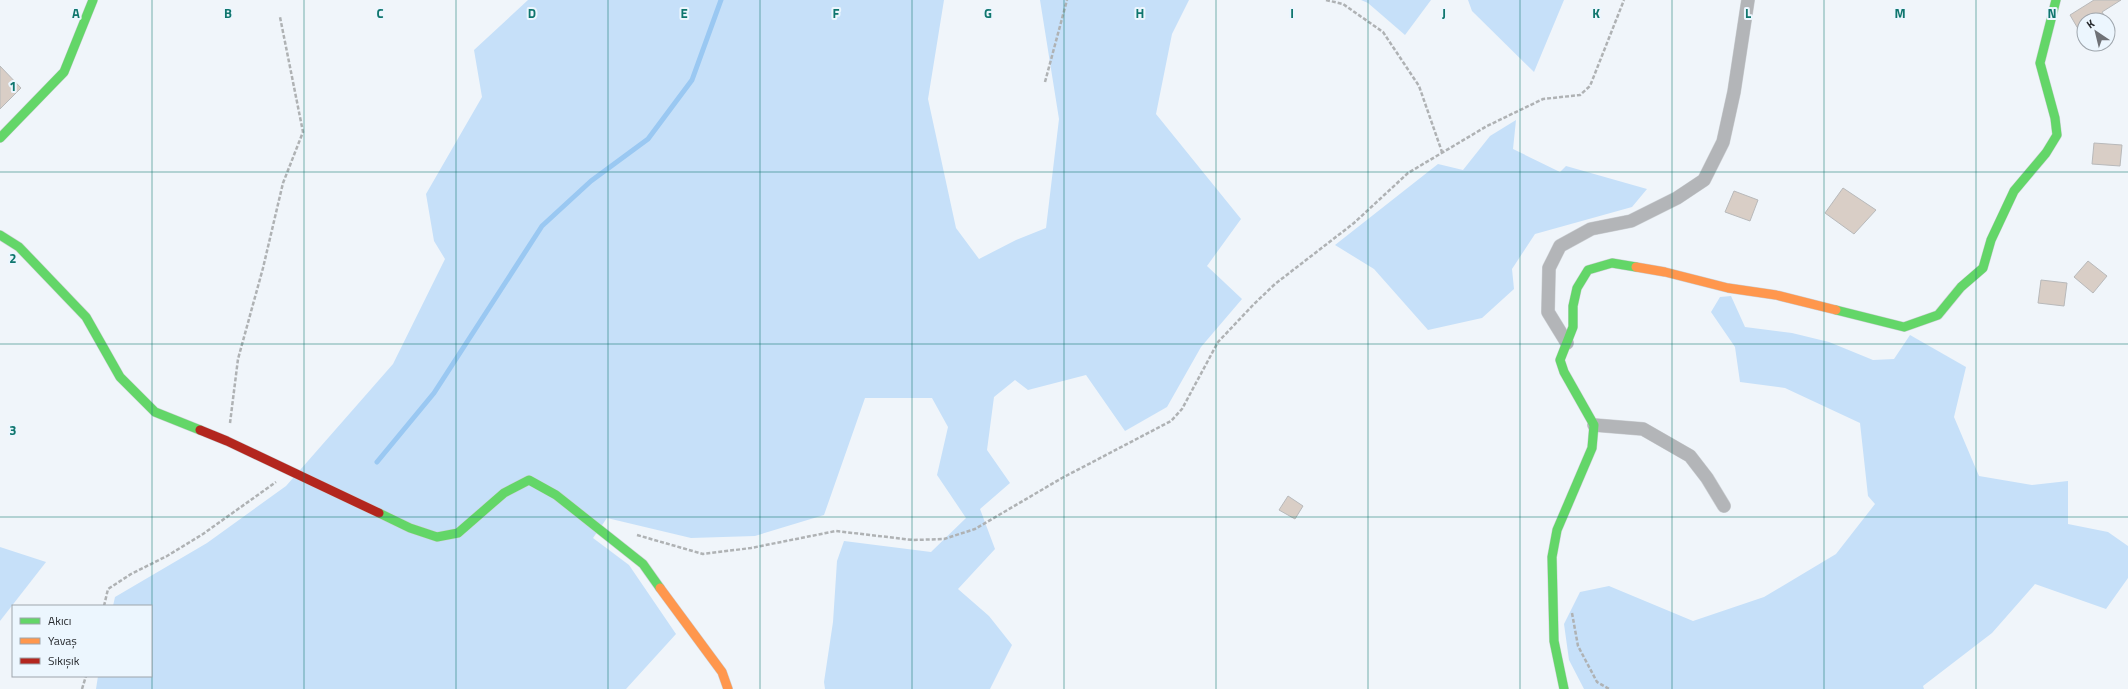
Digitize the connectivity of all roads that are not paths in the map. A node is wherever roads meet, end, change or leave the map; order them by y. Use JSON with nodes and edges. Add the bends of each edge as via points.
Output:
{"nodes":[{"id":1,"x":1748,"y":0,"type":"edge"},
{"id":2,"x":2056,"y":0,"type":"edge"},
{"id":3,"x":91,"y":1,"type":"edge"},
{"id":4,"x":0,"y":138,"type":"edge"},
{"id":5,"x":0,"y":234,"type":"edge"},
{"id":6,"x":1567,"y":343,"type":"junction"},
{"id":7,"x":1594,"y":425,"type":"junction"},
{"id":8,"x":1724,"y":506,"type":"dead end"},
{"id":9,"x":728,"y":689,"type":"edge"},
{"id":10,"x":1564,"y":689,"type":"edge"}],
"edges":[{"from":1,"to":6,"type":"street","via":[[1734,92],[1723,142],[1704,180],[1677,198],[1631,221],[1591,229],[1560,246],[1548,268],[1548,312]]},
{"from":2,"to":6,"type":"street","via":[[2040,63],[2057,135],[2046,153],[2014,191],[1991,240],[1983,268],[1961,287],[1938,315],[1904,327],[1776,295],[1728,288],[1665,272],[1612,263],[1588,270],[1577,288],[1573,306],[1573,327]]},
{"from":3,"to":4,"type":"street","via":[[64,72]]},
{"from":5,"to":9,"type":"street","via":[[19,247],[86,317],[120,377],[155,412],[228,441],[410,528],[437,537],[458,533],[504,493],[529,480],[556,495],[643,564],[722,672]]},
{"from":6,"to":7,"type":"street","via":[[1560,360],[1564,372]]},
{"from":7,"to":8,"type":"street","via":[[1643,429],[1690,456]]},
{"from":7,"to":10,"type":"street","via":[[1592,448],[1557,530],[1552,557],[1554,641]]}]}
